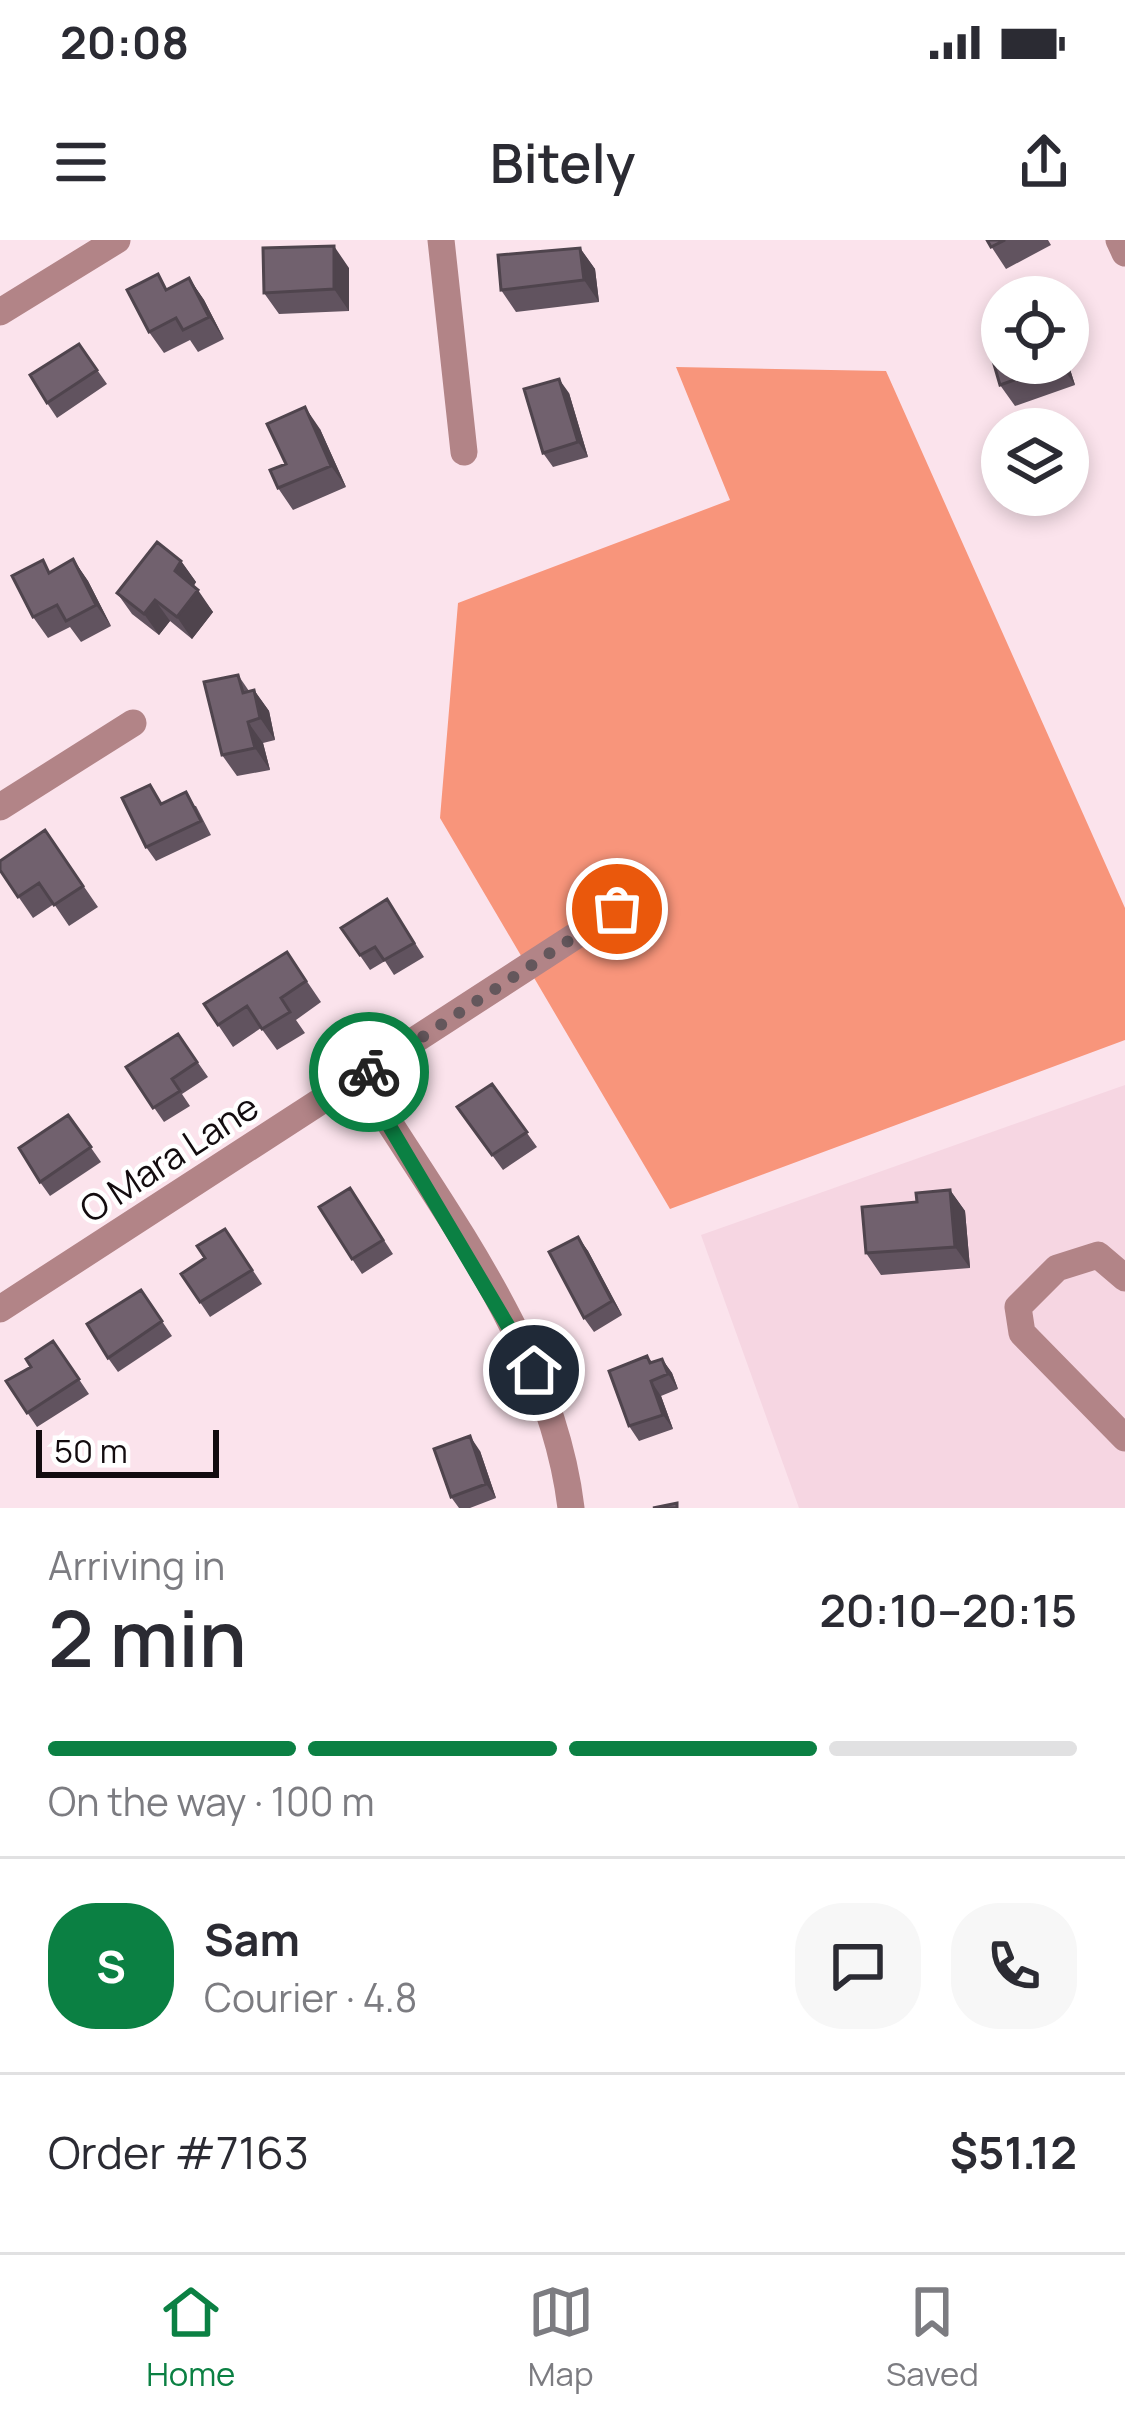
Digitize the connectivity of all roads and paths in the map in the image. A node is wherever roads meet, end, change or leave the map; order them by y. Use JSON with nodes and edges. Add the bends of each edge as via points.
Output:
{"nodes":[{"id":1,"x":117,"y":240,"type":"edge"},
{"id":2,"x":441,"y":240,"type":"edge"},
{"id":3,"x":1119,"y":240,"type":"edge"},
{"id":4,"x":1125,"y":253,"type":"edge"},
{"id":5,"x":0,"y":312,"type":"edge"},
{"id":6,"x":464,"y":452,"type":"dead end"},
{"id":7,"x":133,"y":723,"type":"dead end"},
{"id":8,"x":0,"y":807,"type":"edge"},
{"id":9,"x":617,"y":909,"type":"dead end"},
{"id":10,"x":361,"y":1078,"type":"junction"},
{"id":11,"x":1125,"y":1278,"type":"edge"},
{"id":12,"x":0,"y":1310,"type":"edge"},
{"id":13,"x":1125,"y":1438,"type":"edge"},
{"id":14,"x":571,"y":1508,"type":"edge"}],
"edges":[{"from":1,"to":5,"type":"street"},
{"from":2,"to":6,"type":"street"},
{"from":3,"to":4,"type":"street"},
{"from":7,"to":8,"type":"street"},
{"from":9,"to":10,"type":"street","name":"O Mara Lane"},
{"from":10,"to":12,"type":"street","name":"O Mara Lane"},
{"from":10,"to":14,"type":"street","via":[[534,1370]]},
{"from":11,"to":13,"type":"street","via":[[1098,1255],[1057,1268],[1018,1307],[1022,1333]]}]}
